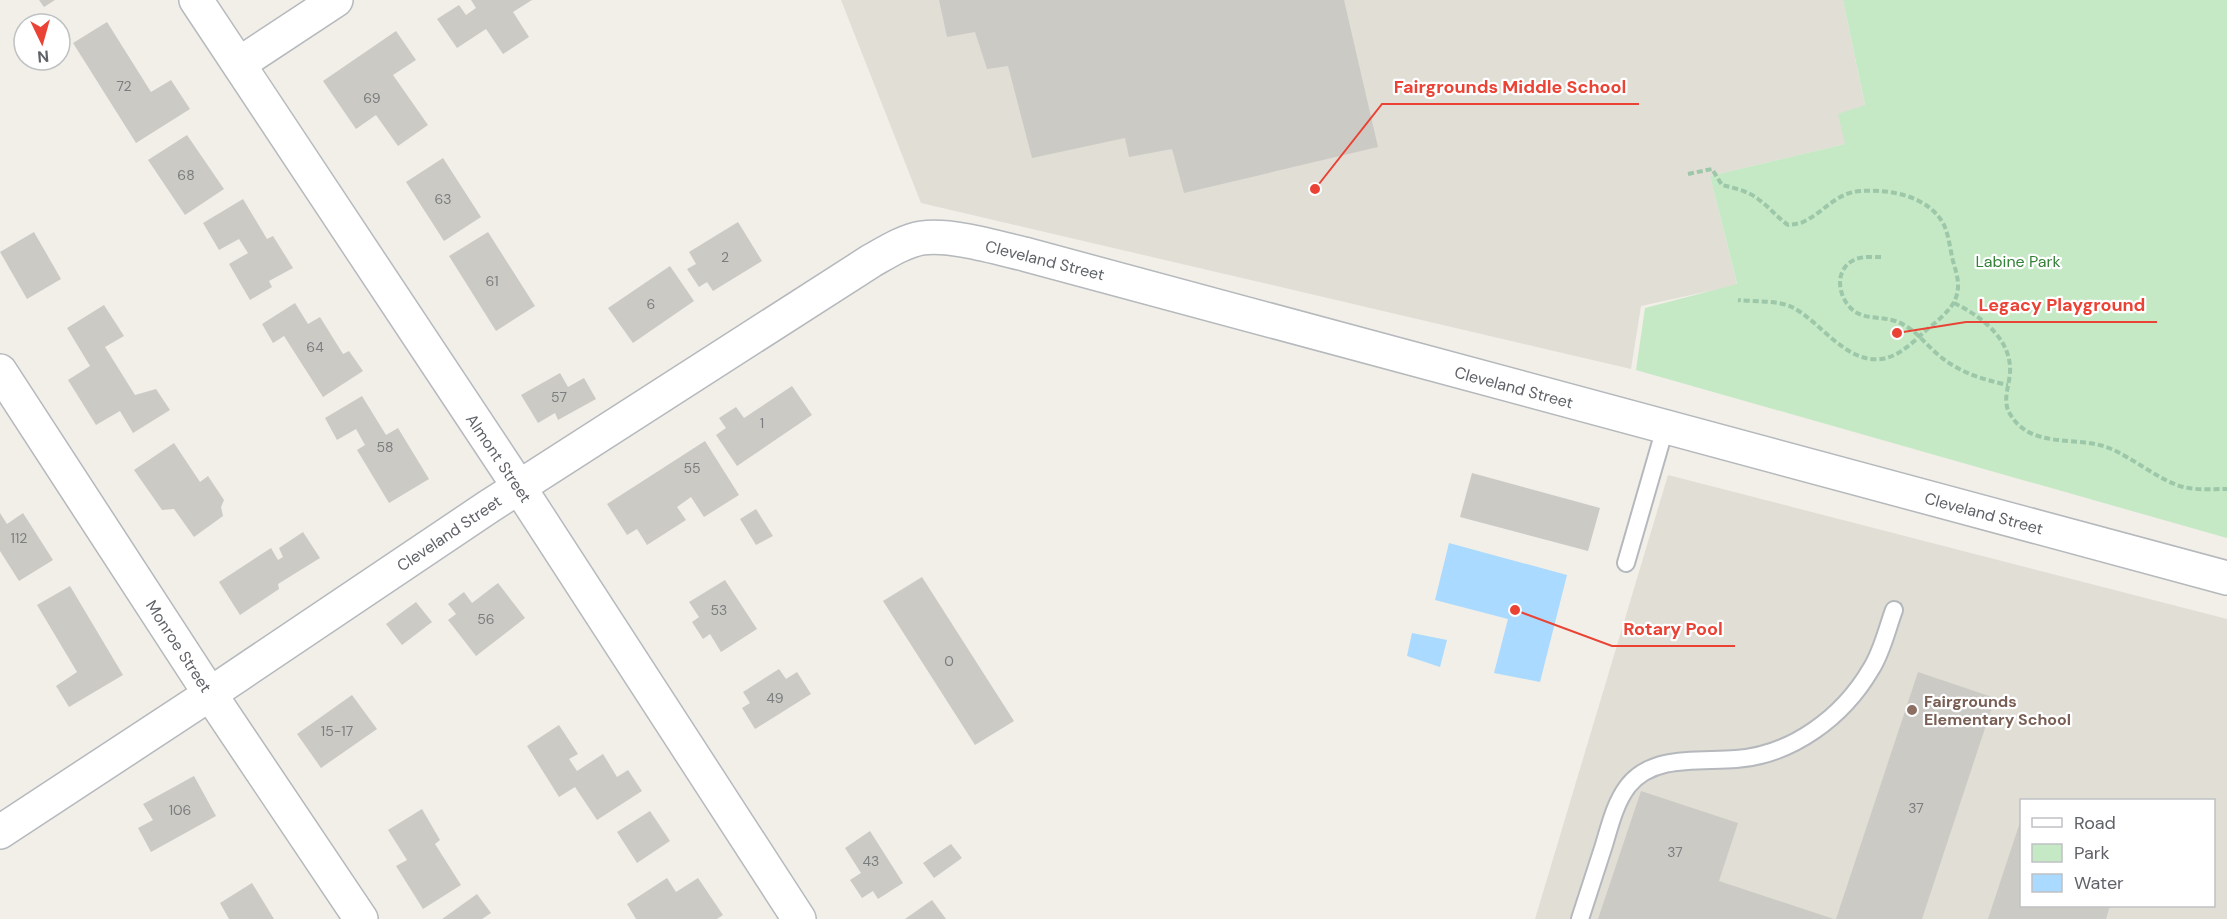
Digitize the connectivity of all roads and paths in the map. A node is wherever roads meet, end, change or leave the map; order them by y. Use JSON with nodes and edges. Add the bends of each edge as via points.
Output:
{"nodes":[{"id":1,"x":196,"y":0,"type":"edge"},
{"id":2,"x":336,"y":0,"type":"edge"},
{"id":3,"x":239,"y":64,"type":"junction"},
{"id":4,"x":1688,"y":174,"type":"dead end"},
{"id":5,"x":1881,"y":257,"type":"dead end"},
{"id":6,"x":1738,"y":300,"type":"dead end"},
{"id":7,"x":1954,"y":303,"type":"junction"},
{"id":8,"x":1920,"y":336,"type":"junction"},
{"id":9,"x":0,"y":371,"type":"edge"},
{"id":10,"x":2008,"y":385,"type":"junction"},
{"id":11,"x":1665,"y":428,"type":"junction"},
{"id":12,"x":519,"y":487,"type":"junction"},
{"id":13,"x":2227,"y":489,"type":"edge"},
{"id":14,"x":1626,"y":563,"type":"dead end"},
{"id":15,"x":2227,"y":578,"type":"edge"},
{"id":16,"x":1894,"y":610,"type":"dead end"},
{"id":17,"x":210,"y":694,"type":"junction"},
{"id":18,"x":0,"y":832,"type":"edge"},
{"id":19,"x":361,"y":919,"type":"edge"},
{"id":20,"x":800,"y":919,"type":"edge"},
{"id":21,"x":1580,"y":919,"type":"edge"}],
"edges":[{"from":1,"to":3,"type":"street","name":"Almont Street"},
{"from":2,"to":3,"type":"street"},
{"from":3,"to":12,"type":"street","name":"Almont Street"},
{"from":4,"to":7,"type":"path","via":[[1712,169],[1722,185],[1758,198],[1788,225],[1803,222],[1847,193],[1893,193],[1924,203],[1936,212],[1948,234],[1959,289]]},
{"from":5,"to":8,"type":"path","via":[[1853,260],[1839,281],[1842,296],[1856,313],[1899,322]]},
{"from":6,"to":8,"type":"path","via":[[1790,306],[1855,354],[1868,358],[1881,359],[1898,353]]},
{"from":7,"to":8,"type":"path"},
{"from":7,"to":10,"type":"path","via":[[1973,312],[2001,340],[2008,357]]},
{"from":8,"to":10,"type":"path","via":[[1932,350],[1967,374]]},
{"from":9,"to":17,"type":"street","name":"Monroe Street"},
{"from":10,"to":13,"type":"path","via":[[2008,412],[2032,434],[2048,440],[2106,447],[2129,456],[2176,485]]},
{"from":11,"to":12,"type":"street","name":"Cleveland Street","via":[[1024,254],[959,240],[924,238],[871,261]]},
{"from":11,"to":14,"type":"lane"},
{"from":11,"to":15,"type":"street","name":"Cleveland Street"},
{"from":12,"to":17,"type":"street","name":"Cleveland Street"},
{"from":12,"to":20,"type":"street","name":"Almont Street"},
{"from":16,"to":21,"type":"lane","via":[[1873,668],[1854,696],[1816,729],[1767,755],[1662,765],[1643,773],[1629,785],[1617,806]]},
{"from":17,"to":18,"type":"street","name":"Cleveland Street"},
{"from":17,"to":19,"type":"street","name":"Monroe Street"}]}
